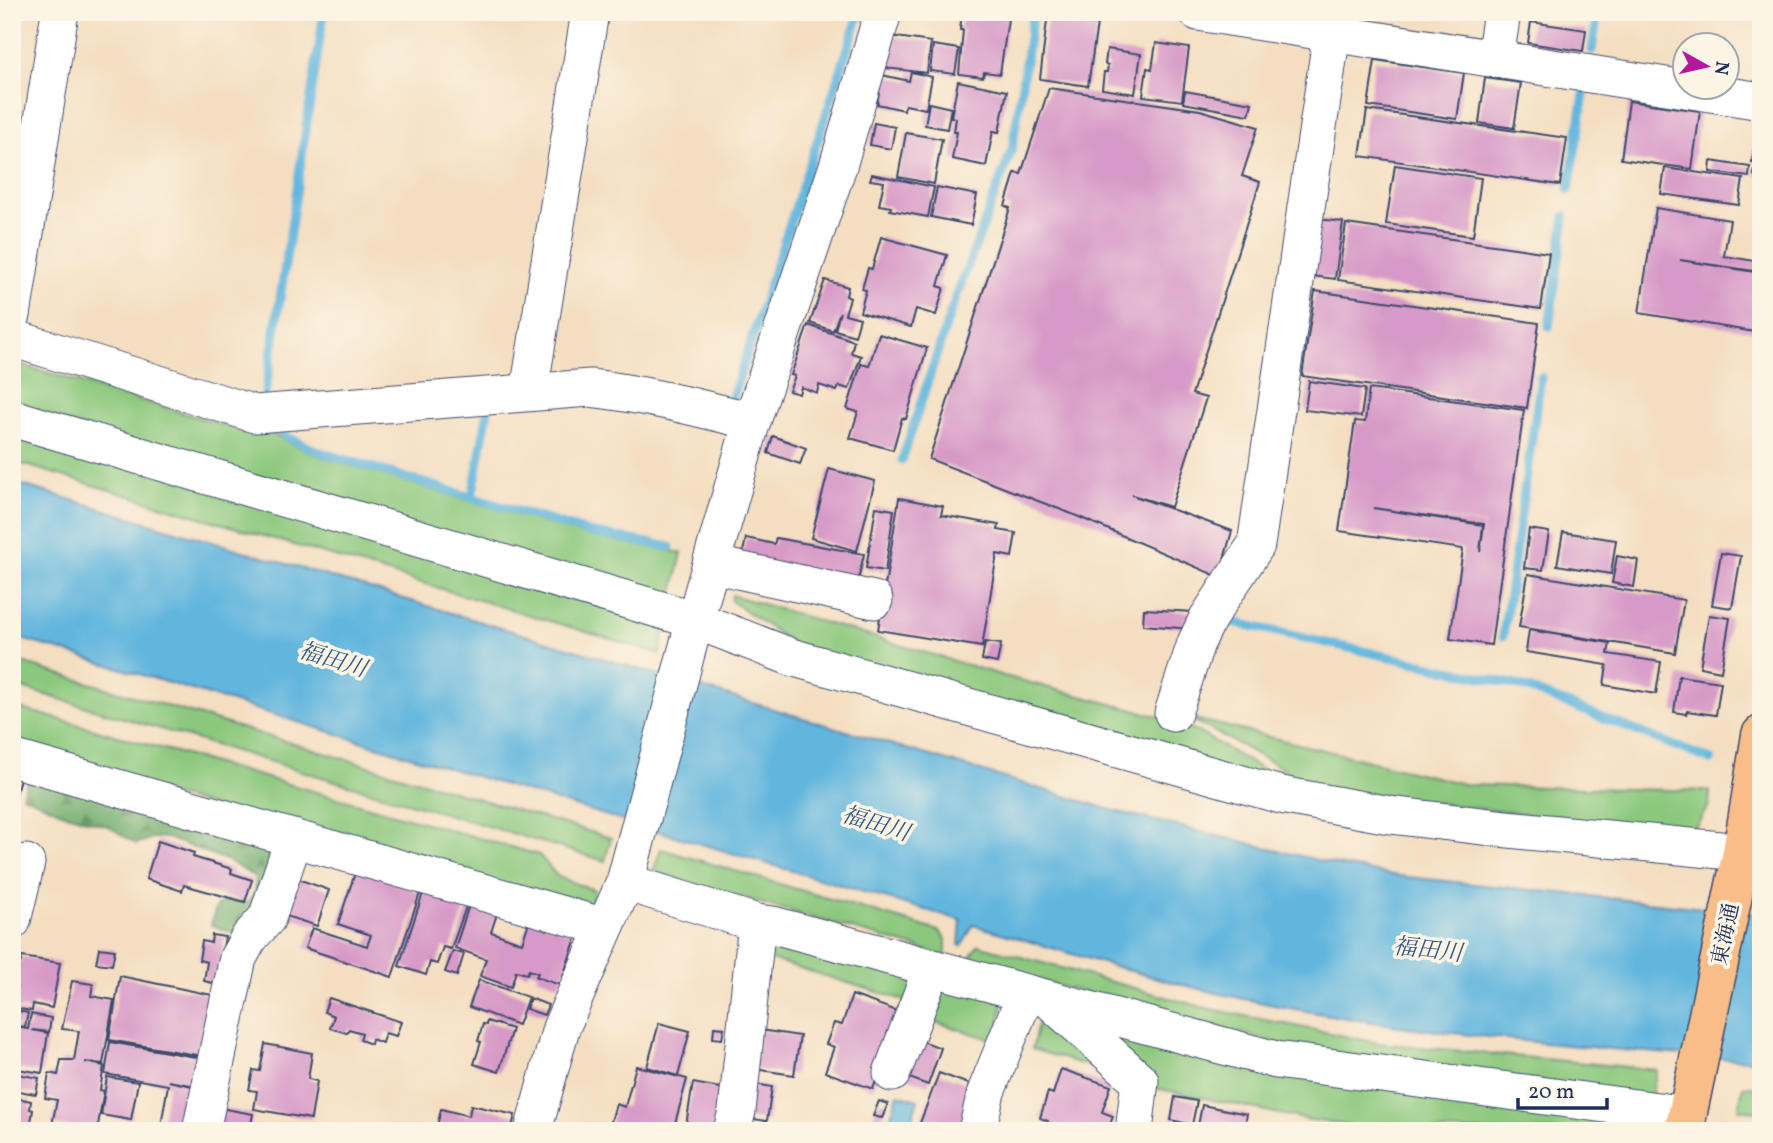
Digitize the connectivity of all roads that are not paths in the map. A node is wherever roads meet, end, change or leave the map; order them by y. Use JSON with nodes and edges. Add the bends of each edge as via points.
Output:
{"nodes":[{"id":1,"x":60,"y":12,"type":"edge"},
{"id":2,"x":590,"y":12,"type":"edge"},
{"id":3,"x":883,"y":12,"type":"edge"},
{"id":4,"x":1198,"y":12,"type":"edge"},
{"id":5,"x":1502,"y":12,"type":"edge"},
{"id":6,"x":1333,"y":22,"type":"edge"},
{"id":7,"x":1495,"y":58,"type":"junction"},
{"id":8,"x":1761,"y":101,"type":"edge"},
{"id":9,"x":12,"y":315,"type":"edge"},
{"id":10,"x":12,"y":338,"type":"edge"},
{"id":11,"x":529,"y":392,"type":"junction"},
{"id":12,"x":12,"y":418,"type":"edge"},
{"id":13,"x":752,"y":421,"type":"junction"},
{"id":14,"x":711,"y":564,"type":"junction"},
{"id":15,"x":874,"y":600,"type":"dead end"},
{"id":16,"x":692,"y":632,"type":"junction"},
{"id":17,"x":1173,"y":713,"type":"dead end"},
{"id":18,"x":1761,"y":735,"type":"edge"},
{"id":19,"x":12,"y":758,"type":"edge"},
{"id":20,"x":294,"y":838,"type":"junction"},
{"id":21,"x":1751,"y":853,"type":"edge"},
{"id":22,"x":26,"y":863,"type":"dead end"},
{"id":23,"x":625,"y":882,"type":"junction"},
{"id":24,"x":12,"y":921,"type":"edge"},
{"id":25,"x":758,"y":923,"type":"junction"},
{"id":26,"x":605,"y":927,"type":"junction"},
{"id":27,"x":932,"y":968,"type":"junction"},
{"id":28,"x":1037,"y":996,"type":"junction"},
{"id":29,"x":892,"y":1073,"type":"dead end"},
{"id":30,"x":1688,"y":1114,"type":"edge"},
{"id":31,"x":201,"y":1131,"type":"edge"},
{"id":32,"x":534,"y":1131,"type":"edge"},
{"id":33,"x":732,"y":1131,"type":"edge"},
{"id":34,"x":977,"y":1131,"type":"edge"},
{"id":35,"x":1134,"y":1131,"type":"edge"}],
"edges":[{"from":1,"to":9,"type":"street"},
{"from":2,"to":11,"type":"street"},
{"from":3,"to":13,"type":"street","via":[[838,166]]},
{"from":4,"to":6,"type":"street"},
{"from":5,"to":7,"type":"street"},
{"from":6,"to":7,"type":"street"},
{"from":6,"to":17,"type":"street","via":[[1256,545],[1208,618]]},
{"from":7,"to":8,"type":"street"},
{"from":10,"to":11,"type":"street","via":[[255,414]]},
{"from":11,"to":13,"type":"street","via":[[624,391]]},
{"from":12,"to":16,"type":"street"},
{"from":13,"to":14,"type":"street"},
{"from":14,"to":15,"type":"street"},
{"from":14,"to":16,"type":"street"},
{"from":16,"to":21,"type":"street","via":[[1281,795],[1390,815]]},
{"from":16,"to":23,"type":"street"},
{"from":18,"to":21,"type":"main road","name":"東海通"},
{"from":19,"to":20,"type":"street"},
{"from":20,"to":26,"type":"street"},
{"from":20,"to":31,"type":"street","via":[[267,918],[238,958]]},
{"from":21,"to":30,"type":"main road","name":"東海通"},
{"from":22,"to":24,"type":"street"},
{"from":23,"to":25,"type":"street"},
{"from":23,"to":26,"type":"street"},
{"from":25,"to":27,"type":"street"},
{"from":25,"to":33,"type":"street"},
{"from":26,"to":32,"type":"street","via":[[561,1028]]},
{"from":27,"to":28,"type":"street"},
{"from":27,"to":29,"type":"street"},
{"from":28,"to":30,"type":"street","via":[[1276,1060]]},
{"from":28,"to":34,"type":"street","via":[[986,1092]]},
{"from":28,"to":35,"type":"street","via":[[1140,1081]]}]}
